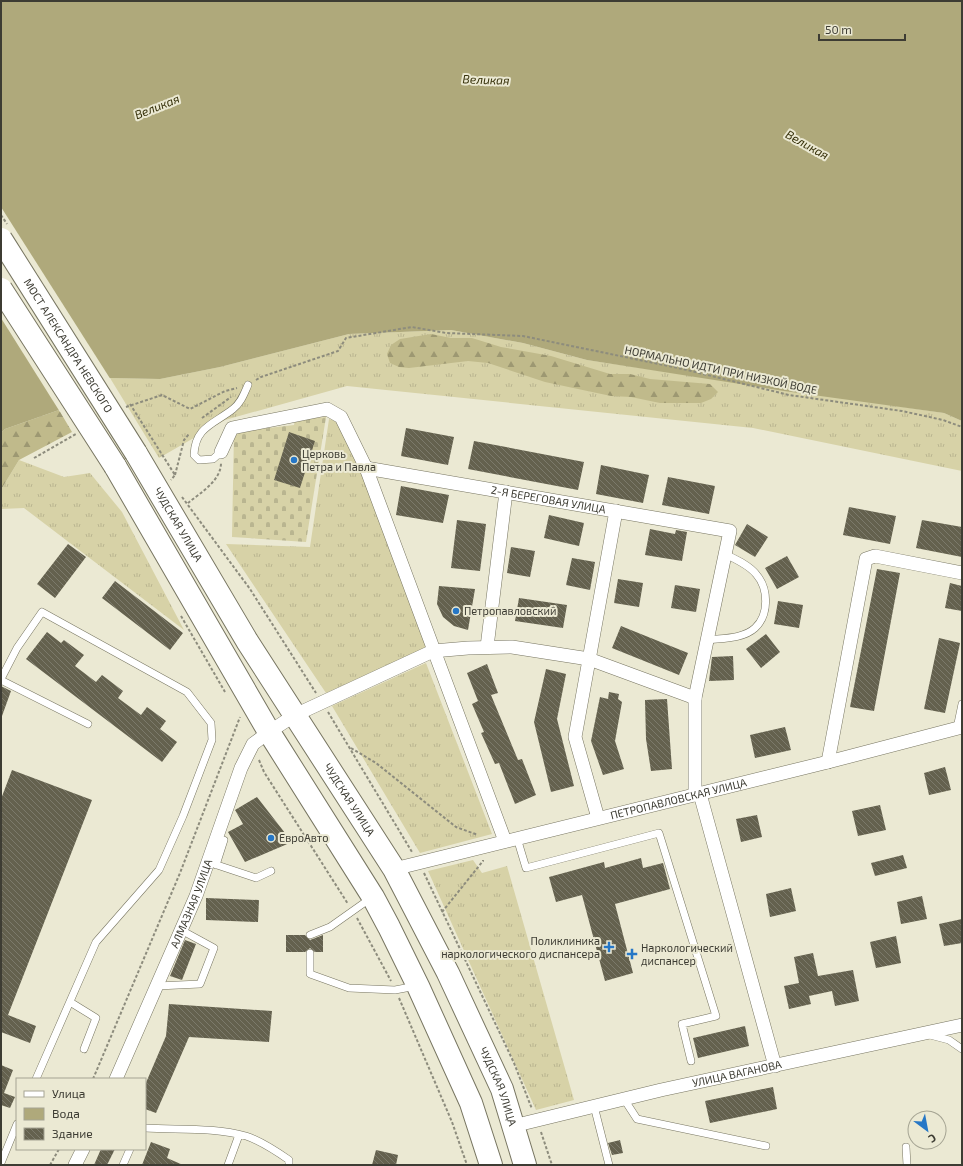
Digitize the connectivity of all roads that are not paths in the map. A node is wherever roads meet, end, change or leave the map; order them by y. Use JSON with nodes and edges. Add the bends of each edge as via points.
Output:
{"nodes":[{"id":1,"x":1,"y":239,"type":"edge"},
{"id":2,"x":1,"y":289,"type":"edge"},
{"id":3,"x":248,"y":385,"type":"road end"},
{"id":4,"x":136,"y":452,"type":"joint"},
{"id":5,"x":221,"y":452,"type":"joint"},
{"id":6,"x":366,"y":468,"type":"junction"},
{"id":7,"x":506,"y":492,"type":"junction"},
{"id":8,"x":616,"y":511,"type":"junction"},
{"id":9,"x":725,"y":554,"type":"junction"},
{"id":10,"x":962,"y":573,"type":"edge"},
{"id":11,"x":707,"y":640,"type":"junction"},
{"id":12,"x":487,"y":647,"type":"junction"},
{"id":13,"x":433,"y":651,"type":"junction"},
{"id":14,"x":589,"y":659,"type":"junction"},
{"id":15,"x":1,"y":679,"type":"edge"},
{"id":16,"x":695,"y":698,"type":"junction"},
{"id":17,"x":962,"y":704,"type":"edge"},
{"id":18,"x":295,"y":715,"type":"junction"},
{"id":19,"x":88,"y":724,"type":"dead end"},
{"id":20,"x":959,"y":727,"type":"edge"},
{"id":21,"x":261,"y":738,"type":"junction"},
{"id":22,"x":828,"y":762,"type":"junction"},
{"id":23,"x":698,"y":794,"type":"junction"},
{"id":24,"x":598,"y":818,"type":"junction"},
{"id":25,"x":224,"y":840,"type":"dead end"},
{"id":26,"x":507,"y":841,"type":"junction"},
{"id":27,"x":212,"y":863,"type":"junction"},
{"id":28,"x":394,"y":869,"type":"junction"},
{"id":29,"x":271,"y":871,"type":"dead end"},
{"id":30,"x":373,"y":897,"type":"junction"},
{"id":31,"x":181,"y":930,"type":"junction"},
{"id":32,"x":310,"y":935,"type":"dead end"},
{"id":33,"x":310,"y":952,"type":"dead end"},
{"id":34,"x":448,"y":973,"type":"junction"},
{"id":35,"x":157,"y":986,"type":"junction"},
{"id":36,"x":418,"y":986,"type":"junction"},
{"id":37,"x":70,"y":1002,"type":"junction"},
{"id":38,"x":962,"y":1024,"type":"edge"},
{"id":39,"x":926,"y":1034,"type":"junction"},
{"id":40,"x":480,"y":1043,"type":"junction"},
{"id":41,"x":84,"y":1049,"type":"dead end"},
{"id":42,"x":962,"y":1049,"type":"edge"},
{"id":43,"x":450,"y":1057,"type":"junction"},
{"id":44,"x":691,"y":1061,"type":"dead end"},
{"id":45,"x":775,"y":1066,"type":"junction"},
{"id":46,"x":36,"y":1078,"type":"edge"},
{"id":47,"x":116,"y":1078,"type":"edge"},
{"id":48,"x":624,"y":1099,"type":"junction"},
{"id":49,"x":594,"y":1106,"type":"junction"},
{"id":50,"x":16,"y":1126,"type":"edge"},
{"id":51,"x":513,"y":1126,"type":"junction"},
{"id":52,"x":146,"y":1128,"type":"edge"},
{"id":53,"x":239,"y":1135,"type":"junction"},
{"id":54,"x":766,"y":1146,"type":"dead end"},
{"id":55,"x":906,"y":1147,"type":"dead end"},
{"id":56,"x":83,"y":1150,"type":"edge"},
{"id":57,"x":130,"y":1150,"type":"edge"},
{"id":58,"x":1,"y":1163,"type":"edge"},
{"id":59,"x":76,"y":1165,"type":"edge"},
{"id":60,"x":123,"y":1165,"type":"edge"},
{"id":61,"x":228,"y":1165,"type":"edge"},
{"id":62,"x":289,"y":1165,"type":"edge"},
{"id":63,"x":491,"y":1165,"type":"edge"},
{"id":64,"x":525,"y":1165,"type":"edge"},
{"id":65,"x":609,"y":1165,"type":"edge"},
{"id":66,"x":907,"y":1165,"type":"edge"}],
"edges":[{"from":1,"to":4,"type":"highway","name":"МОСТ АЛЕКСАНДРА НЕВСКОГО","bridge":true},
{"from":2,"to":21,"type":"highway","bridge":true,"via":[[115,466]]},
{"from":3,"to":5,"type":"lane","via":[[234,408],[202,430],[197,438],[194,455],[199,460],[213,459]]},
{"from":4,"to":18,"type":"highway","name":"ЧУДСКАЯ УЛИЦА"},
{"from":5,"to":6,"type":"street","via":[[232,428],[327,408],[341,417]]},
{"from":6,"to":7,"type":"street","name":"2-Я БЕРЕГОВАЯ УЛИЦА"},
{"from":6,"to":13,"type":"street"},
{"from":7,"to":8,"type":"street","name":"2-Я БЕРЕГОВАЯ УЛИЦА"},
{"from":7,"to":12,"type":"street"},
{"from":8,"to":9,"type":"street","name":"2-Я БЕРЕГОВАЯ УЛИЦА","via":[[730,531]]},
{"from":8,"to":14,"type":"street"},
{"from":9,"to":11,"type":"street"},
{"from":9,"to":11,"type":"lane","via":[[756,574],[764,590],[766,605],[763,617],[755,628],[742,635]]},
{"from":10,"to":22,"type":"street","via":[[875,556],[866,559]]},
{"from":11,"to":16,"type":"street"},
{"from":12,"to":13,"type":"street"},
{"from":12,"to":14,"type":"street","via":[[512,646]]},
{"from":13,"to":18,"type":"street"},
{"from":13,"to":26,"type":"street"},
{"from":14,"to":16,"type":"street"},
{"from":14,"to":24,"type":"street","via":[[575,737]]},
{"from":15,"to":19,"type":"lane"},
{"from":15,"to":37,"type":"lane","via":[[17,648],[42,612],[187,692],[210,723],[212,740],[159,870],[96,942]]},
{"from":16,"to":23,"type":"street"},
{"from":17,"to":20,"type":"lane"},
{"from":18,"to":21,"type":"street"},
{"from":18,"to":28,"type":"highway","name":"ЧУДСКАЯ УЛИЦА"},
{"from":20,"to":22,"type":"street","name":"ПЕТРОПАВЛОВСКАЯ УЛИЦА"},
{"from":21,"to":27,"type":"street","name":"АЛМАЗНАЯ УЛИЦА","via":[[231,794]]},
{"from":21,"to":30,"type":"highway"},
{"from":22,"to":23,"type":"street","name":"ПЕТРОПАВЛОВСКАЯ УЛИЦА"},
{"from":23,"to":24,"type":"street","name":"ПЕТРОПАВЛОВСКАЯ УЛИЦА"},
{"from":23,"to":45,"type":"street"},
{"from":24,"to":26,"type":"street","name":"ПЕТРОПАВЛОВСКАЯ УЛИЦА"},
{"from":25,"to":27,"type":"lane"},
{"from":26,"to":28,"type":"street","name":"ПЕТРОПАВЛОВСКАЯ УЛИЦА"},
{"from":26,"to":44,"type":"lane","via":[[526,868],[659,833],[716,1016],[682,1024]]},
{"from":27,"to":29,"type":"lane","via":[[256,878]]},
{"from":27,"to":31,"type":"street","name":"АЛМАЗНАЯ УЛИЦА"},
{"from":28,"to":34,"type":"highway","name":"ЧУДСКАЯ УЛИЦА"},
{"from":30,"to":32,"type":"lane","via":[[330,927]]},
{"from":30,"to":36,"type":"highway"},
{"from":31,"to":35,"type":"street","name":"АЛМАЗНАЯ УЛИЦА"},
{"from":31,"to":35,"type":"lane","via":[[214,948],[200,984]]},
{"from":33,"to":36,"type":"lane","via":[[310,974],[348,988],[395,990]]},
{"from":34,"to":36,"type":"highway","via":[[442,983],[432,988]]},
{"from":34,"to":40,"type":"highway","name":"ЧУДСКАЯ УЛИЦА"},
{"from":35,"to":47,"type":"street","name":"АЛМАЗНАЯ УЛИЦА"},
{"from":36,"to":43,"type":"highway"},
{"from":37,"to":41,"type":"lane","via":[[96,1018]]},
{"from":37,"to":46,"type":"lane"},
{"from":38,"to":39,"type":"street","name":"УЛИЦА ВАГАНОВА"},
{"from":39,"to":42,"type":"lane","via":[[949,1040]]},
{"from":39,"to":45,"type":"street","name":"УЛИЦА ВАГАНОВА"},
{"from":40,"to":43,"type":"highway","via":[[468,1039],[456,1045]]},
{"from":40,"to":51,"type":"highway","name":"ЧУДСКАЯ УЛИЦА","via":[[502,1089]]},
{"from":43,"to":63,"type":"highway","via":[[471,1103]]},
{"from":45,"to":48,"type":"street","name":"УЛИЦА ВАГАНОВА"},
{"from":48,"to":49,"type":"street","name":"УЛИЦА ВАГАНОВА"},
{"from":48,"to":54,"type":"lane","via":[[637,1119]]},
{"from":49,"to":51,"type":"street","name":"УЛИЦА ВАГАНОВА"},
{"from":49,"to":65,"type":"lane"},
{"from":50,"to":58,"type":"lane"},
{"from":51,"to":64,"type":"highway","name":"ЧУДСКАЯ УЛИЦА"},
{"from":52,"to":53,"type":"lane"},
{"from":53,"to":61,"type":"lane"},
{"from":53,"to":62,"type":"lane","via":[[273,1149],[289,1160]]},
{"from":55,"to":66,"type":"lane"},
{"from":56,"to":59,"type":"street"},
{"from":57,"to":60,"type":"lane"}]}
